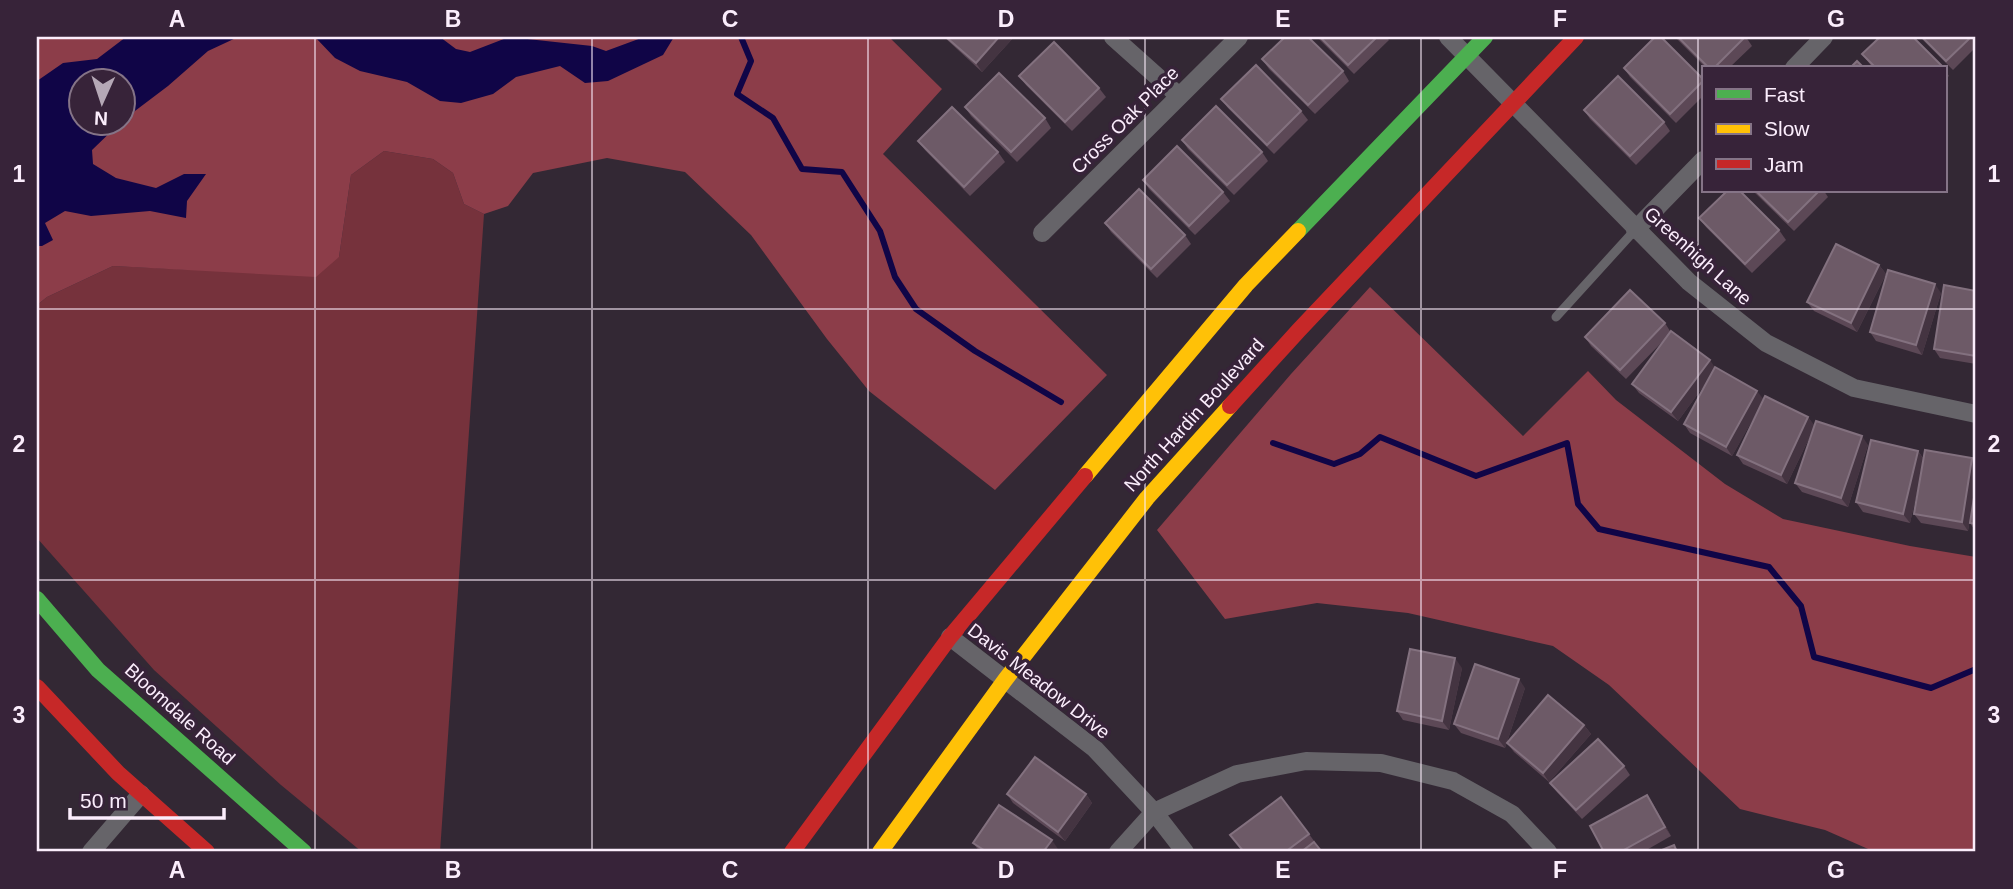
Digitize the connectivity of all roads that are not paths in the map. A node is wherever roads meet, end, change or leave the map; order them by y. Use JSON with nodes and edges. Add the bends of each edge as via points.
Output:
{"nodes":[{"id":1,"x":1113,"y":37,"type":"edge"},
{"id":2,"x":1238,"y":37,"type":"edge"},
{"id":3,"x":1448,"y":37,"type":"edge"},
{"id":4,"x":1485,"y":37,"type":"edge"},
{"id":5,"x":1576,"y":37,"type":"edge"},
{"id":6,"x":1824,"y":37,"type":"edge"},
{"id":7,"x":1467,"y":55,"type":"junction"},
{"id":8,"x":1796,"y":66,"type":"edge"},
{"id":9,"x":1178,"y":96,"type":"junction"},
{"id":10,"x":1512,"y":102,"type":"junction"},
{"id":11,"x":1702,"y":161,"type":"edge"},
{"id":12,"x":1635,"y":230,"type":"junction"},
{"id":13,"x":1042,"y":233,"type":"dead end"},
{"id":14,"x":1556,"y":317,"type":"dead end"},
{"id":15,"x":1976,"y":414,"type":"edge"},
{"id":16,"x":37,"y":599,"type":"edge"},
{"id":17,"x":950,"y":637,"type":"junction"},
{"id":18,"x":1005,"y":680,"type":"junction"},
{"id":19,"x":37,"y":687,"type":"edge"},
{"id":20,"x":141,"y":794,"type":"junction"},
{"id":21,"x":1154,"y":812,"type":"junction"},
{"id":22,"x":92,"y":852,"type":"edge"},
{"id":23,"x":207,"y":852,"type":"edge"},
{"id":24,"x":304,"y":852,"type":"edge"},
{"id":25,"x":792,"y":852,"type":"edge"},
{"id":26,"x":880,"y":852,"type":"edge"},
{"id":27,"x":1118,"y":852,"type":"edge"},
{"id":28,"x":1185,"y":852,"type":"edge"},
{"id":29,"x":1549,"y":852,"type":"edge"}],
"edges":[{"from":1,"to":9,"type":"street"},
{"from":2,"to":9,"type":"street","name":"Cross Oak Place"},
{"from":3,"to":7,"type":"street","name":"Greenhigh Lane"},
{"from":4,"to":7,"type":"street","name":"North Hardin Boulevard"},
{"from":5,"to":10,"type":"street","name":"North Hardin Boulevard"},
{"from":6,"to":8,"type":"street"},
{"from":7,"to":10,"type":"street","name":"Greenhigh Lane"},
{"from":7,"to":17,"type":"street","name":"North Hardin Boulevard","via":[[1246,285]]},
{"from":9,"to":13,"type":"street","name":"Cross Oak Place"},
{"from":10,"to":12,"type":"street","name":"Greenhigh Lane"},
{"from":10,"to":18,"type":"street","name":"North Hardin Boulevard","via":[[1147,498]]},
{"from":11,"to":12,"type":"street"},
{"from":12,"to":14,"type":"lane"},
{"from":12,"to":15,"type":"street","name":"Greenhigh Lane","via":[[1689,282],[1766,343],[1854,388]]},
{"from":16,"to":24,"type":"street","name":"Bloomdale Road","via":[[98,670]]},
{"from":17,"to":18,"type":"street","name":"Davis Meadow Drive"},
{"from":17,"to":25,"type":"street","name":"North Hardin Boulevard"},
{"from":18,"to":21,"type":"street","name":"Davis Meadow Drive","via":[[1095,749]]},
{"from":18,"to":26,"type":"street","name":"North Hardin Boulevard"},
{"from":19,"to":20,"type":"street"},
{"from":20,"to":22,"type":"street"},
{"from":20,"to":23,"type":"street"},
{"from":21,"to":27,"type":"street"},
{"from":21,"to":28,"type":"street","name":"Davis Meadow Drive"},
{"from":21,"to":29,"type":"street","via":[[1237,774],[1306,761],[1381,764],[1453,780],[1512,814]]}]}
